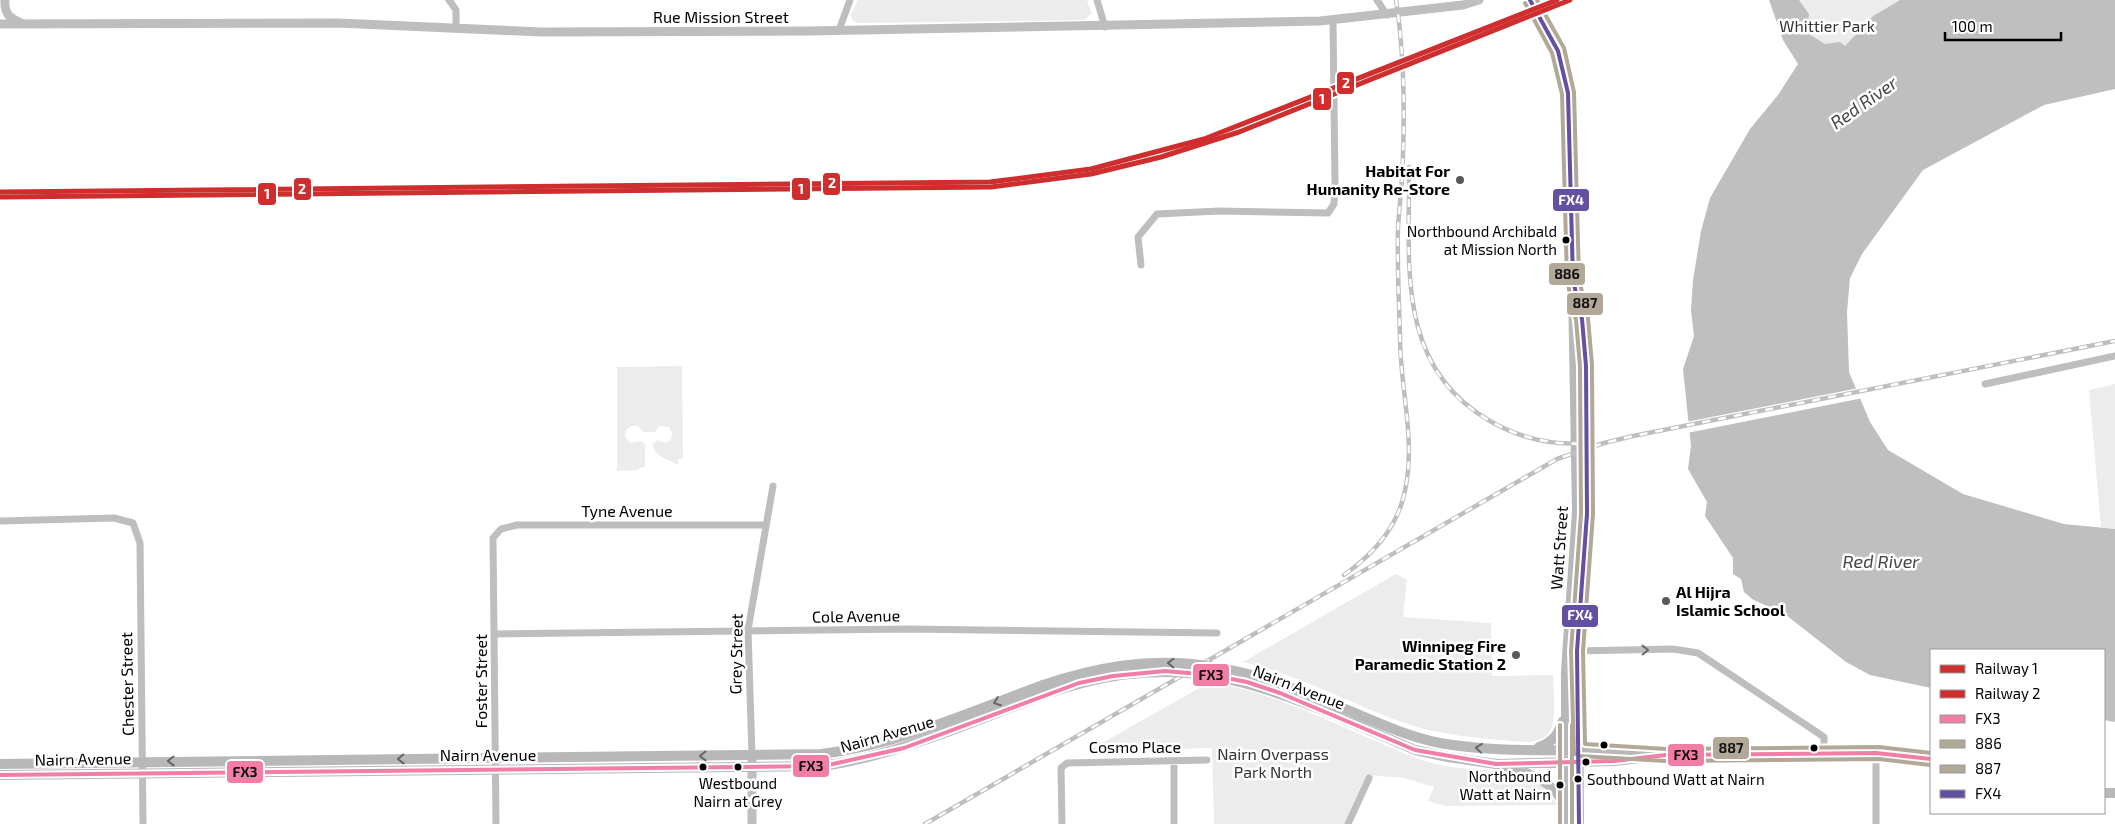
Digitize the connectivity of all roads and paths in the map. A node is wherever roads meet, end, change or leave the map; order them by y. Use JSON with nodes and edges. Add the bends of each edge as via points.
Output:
{"nodes":[{"id":1,"x":5,"y":0,"type":"edge"},
{"id":2,"x":449,"y":0,"type":"edge"},
{"id":3,"x":850,"y":0,"type":"edge"},
{"id":4,"x":1097,"y":0,"type":"edge"},
{"id":5,"x":1377,"y":0,"type":"edge"},
{"id":6,"x":1452,"y":0,"type":"edge"},
{"id":7,"x":1479,"y":0,"type":"edge"},
{"id":8,"x":1530,"y":0,"type":"edge"},
{"id":9,"x":1442,"y":7,"type":"junction"},
{"id":10,"x":1387,"y":14,"type":"junction"},
{"id":11,"x":1333,"y":20,"type":"junction"},
{"id":12,"x":0,"y":24,"type":"edge"},
{"id":13,"x":28,"y":24,"type":"junction"},
{"id":14,"x":1105,"y":27,"type":"junction"},
{"id":15,"x":456,"y":29,"type":"junction"},
{"id":16,"x":839,"y":30,"type":"junction"},
{"id":17,"x":1140,"y":264,"type":"dead end"},
{"id":18,"x":2115,"y":356,"type":"edge"},
{"id":19,"x":1984,"y":384,"type":"dead end"},
{"id":20,"x":773,"y":486,"type":"dead end"},
{"id":21,"x":0,"y":521,"type":"edge"},
{"id":22,"x":765,"y":525,"type":"junction"},
{"id":23,"x":493,"y":538,"type":"joint"},
{"id":24,"x":748,"y":630,"type":"junction"},
{"id":25,"x":1218,"y":633,"type":"dead end"},
{"id":26,"x":495,"y":634,"type":"junction"},
{"id":27,"x":1572,"y":651,"type":"junction"},
{"id":28,"x":1044,"y":689,"type":"junction"},
{"id":29,"x":1334,"y":709,"type":"junction"},
{"id":30,"x":1566,"y":713,"type":"junction"},
{"id":31,"x":1528,"y":750,"type":"junction"},
{"id":32,"x":1566,"y":750,"type":"junction"},
{"id":33,"x":1579,"y":750,"type":"junction"},
{"id":34,"x":1876,"y":753,"type":"junction"},
{"id":35,"x":1824,"y":754,"type":"junction"},
{"id":36,"x":1666,"y":755,"type":"junction"},
{"id":37,"x":664,"y":756,"type":"junction"},
{"id":38,"x":752,"y":756,"type":"junction"},
{"id":39,"x":588,"y":757,"type":"junction"},
{"id":40,"x":495,"y":758,"type":"junction"},
{"id":41,"x":420,"y":759,"type":"junction"},
{"id":42,"x":1930,"y":759,"type":"edge"},
{"id":43,"x":289,"y":760,"type":"junction"},
{"id":44,"x":363,"y":760,"type":"junction"},
{"id":45,"x":1207,"y":760,"type":"dead end"},
{"id":46,"x":1174,"y":761,"type":"junction"},
{"id":47,"x":1580,"y":762,"type":"junction"},
{"id":48,"x":1566,"y":763,"type":"junction"},
{"id":49,"x":0,"y":764,"type":"edge"},
{"id":50,"x":40,"y":764,"type":"junction"},
{"id":51,"x":1496,"y":764,"type":"junction"},
{"id":52,"x":143,"y":767,"type":"junction"},
{"id":53,"x":651,"y":768,"type":"junction"},
{"id":54,"x":752,"y":768,"type":"junction"},
{"id":55,"x":495,"y":770,"type":"junction"},
{"id":56,"x":586,"y":770,"type":"junction"},
{"id":57,"x":289,"y":771,"type":"junction"},
{"id":58,"x":419,"y":771,"type":"junction"},
{"id":59,"x":351,"y":772,"type":"junction"},
{"id":60,"x":0,"y":775,"type":"edge"},
{"id":61,"x":40,"y":775,"type":"junction"},
{"id":62,"x":1369,"y":778,"type":"dead end"},
{"id":63,"x":1566,"y":808,"type":"junction"},
{"id":64,"x":143,"y":824,"type":"edge"},
{"id":65,"x":496,"y":824,"type":"edge"},
{"id":66,"x":752,"y":824,"type":"edge"},
{"id":67,"x":1062,"y":824,"type":"edge"},
{"id":68,"x":1174,"y":824,"type":"edge"},
{"id":69,"x":1348,"y":824,"type":"edge"},
{"id":70,"x":1566,"y":824,"type":"edge"},
{"id":71,"x":1579,"y":824,"type":"edge"},
{"id":72,"x":1876,"y":824,"type":"edge"}],
"edges":[{"from":1,"to":13,"type":"street","via":[[5,10],[10,18]]},
{"from":2,"to":15,"type":"street","via":[[456,10]]},
{"from":3,"to":16,"type":"street"},
{"from":4,"to":14,"type":"street"},
{"from":5,"to":10,"type":"street"},
{"from":6,"to":9,"type":"street","name":"Rue Mission Street"},
{"from":7,"to":9,"type":"street","name":"Rue Mission Street"},
{"from":8,"to":27,"type":"main road","name":"Watt Street","via":[[1558,51],[1568,93],[1573,280],[1587,514]]},
{"from":9,"to":10,"type":"street","name":"Rue Mission Street"},
{"from":10,"to":11,"type":"street","name":"Rue Mission Street"},
{"from":11,"to":14,"type":"street","name":"Rue Mission Street"},
{"from":11,"to":17,"type":"street","via":[[1334,204],[1328,212],[1157,214],[1138,237]]},
{"from":12,"to":13,"type":"street","name":"Rue Mission Street"},
{"from":13,"to":15,"type":"street","name":"Rue Mission Street","via":[[338,23]]},
{"from":14,"to":16,"type":"street","name":"Rue Mission Street"},
{"from":15,"to":16,"type":"street","name":"Rue Mission Street","via":[[630,32]]},
{"from":18,"to":19,"type":"street"},
{"from":20,"to":22,"type":"street","name":"Grey Street"},
{"from":21,"to":52,"type":"street","name":"Chester Street","via":[[114,518],[133,523],[140,543]]},
{"from":22,"to":23,"type":"street","name":"Tyne Avenue","via":[[517,526],[501,530]]},
{"from":22,"to":24,"type":"street","name":"Grey Street"},
{"from":23,"to":26,"type":"street","name":"Foster Street"},
{"from":24,"to":25,"type":"street","name":"Cole Avenue"},
{"from":24,"to":26,"type":"street","name":"Cole Avenue"},
{"from":24,"to":38,"type":"street","name":"Grey Street"},
{"from":26,"to":40,"type":"street","name":"Foster Street"},
{"from":27,"to":30,"type":"main road","name":"Watt Street"},
{"from":27,"to":33,"type":"main road","name":"Watt Street"},
{"from":27,"to":35,"type":"street","one_way":true,"via":[[1673,649],[1698,653],[1824,737]]},
{"from":28,"to":29,"type":"main road","name":"Nairn Avenue","bridge":true,"via":[[1113,676],[1189,673],[1247,682]]},
{"from":28,"to":38,"type":"main road","name":"Nairn Avenue","one_way":true,"via":[[876,745],[820,754]]},
{"from":28,"to":54,"type":"main road","name":"Nairn Avenue","via":[[926,740],[874,756],[824,766]]},
{"from":31,"to":29,"type":"main road","name":"Nairn Avenue","one_way":true,"via":[[1438,742]]},
{"from":29,"to":51,"type":"main road","name":"Nairn Avenue","via":[[1415,750]]},
{"from":30,"to":31,"type":"main road","via":[[1559,732],[1550,743]]},
{"from":30,"to":32,"type":"main road","name":"Watt Street"},
{"from":31,"to":32,"type":"main road","name":"Nairn Avenue"},
{"from":32,"to":33,"type":"main road","name":"Nairn Avenue"},
{"from":32,"to":48,"type":"main road","name":"Watt Street"},
{"from":33,"to":36,"type":"main road","name":"Nairn Avenue"},
{"from":33,"to":47,"type":"main road","name":"Watt Street"},
{"from":34,"to":35,"type":"main road","name":"Nairn Avenue"},
{"from":34,"to":42,"type":"main road","name":"Nairn Avenue"},
{"from":34,"to":72,"type":"street"},
{"from":35,"to":36,"type":"main road","name":"Nairn Avenue"},
{"from":36,"to":47,"type":"main road","name":"Nairn Avenue"},
{"from":38,"to":37,"type":"main road","name":"Nairn Avenue","one_way":true},
{"from":37,"to":39,"type":"main road","name":"Nairn Avenue"},
{"from":37,"to":53,"type":"main road"},
{"from":38,"to":54,"type":"street","name":"Grey Street"},
{"from":39,"to":40,"type":"main road","name":"Nairn Avenue"},
{"from":39,"to":56,"type":"main road"},
{"from":40,"to":41,"type":"main road","name":"Nairn Avenue"},
{"from":40,"to":55,"type":"street","name":"Foster Street"},
{"from":41,"to":44,"type":"main road","name":"Nairn Avenue","one_way":true},
{"from":41,"to":58,"type":"main road"},
{"from":43,"to":44,"type":"main road","name":"Nairn Avenue"},
{"from":43,"to":52,"type":"main road","name":"Nairn Avenue","one_way":true},
{"from":43,"to":57,"type":"main road"},
{"from":44,"to":59,"type":"main road"},
{"from":45,"to":46,"type":"street","name":"Cosmo Place"},
{"from":46,"to":67,"type":"street","name":"Cosmo Place","via":[[1073,761],[1064,764],[1061,771]]},
{"from":46,"to":68,"type":"street"},
{"from":47,"to":48,"type":"main road","name":"Nairn Avenue"},
{"from":47,"to":71,"type":"main road","name":"Watt Street"},
{"from":48,"to":51,"type":"main road","name":"Nairn Avenue"},
{"from":48,"to":63,"type":"main road","name":"Watt Street"},
{"from":49,"to":50,"type":"main road","name":"Nairn Avenue"},
{"from":50,"to":52,"type":"main road","name":"Nairn Avenue"},
{"from":50,"to":61,"type":"main road"},
{"from":51,"to":63,"type":"main road","via":[[1544,781],[1554,788]]},
{"from":52,"to":57,"type":"main road","name":"Nairn Avenue"},
{"from":52,"to":61,"type":"main road","name":"Nairn Avenue"},
{"from":52,"to":64,"type":"street","name":"Chester Street"},
{"from":53,"to":54,"type":"main road","name":"Nairn Avenue"},
{"from":53,"to":56,"type":"main road","name":"Nairn Avenue"},
{"from":54,"to":66,"type":"street","name":"Grey Street"},
{"from":55,"to":56,"type":"main road","name":"Nairn Avenue"},
{"from":55,"to":58,"type":"main road","name":"Nairn Avenue"},
{"from":55,"to":65,"type":"street","name":"Foster Street"},
{"from":57,"to":59,"type":"main road","name":"Nairn Avenue"},
{"from":58,"to":59,"type":"main road","name":"Nairn Avenue"},
{"from":60,"to":61,"type":"main road","name":"Nairn Avenue"},
{"from":62,"to":69,"type":"street"},
{"from":63,"to":70,"type":"main road","name":"Watt Street"}]}
